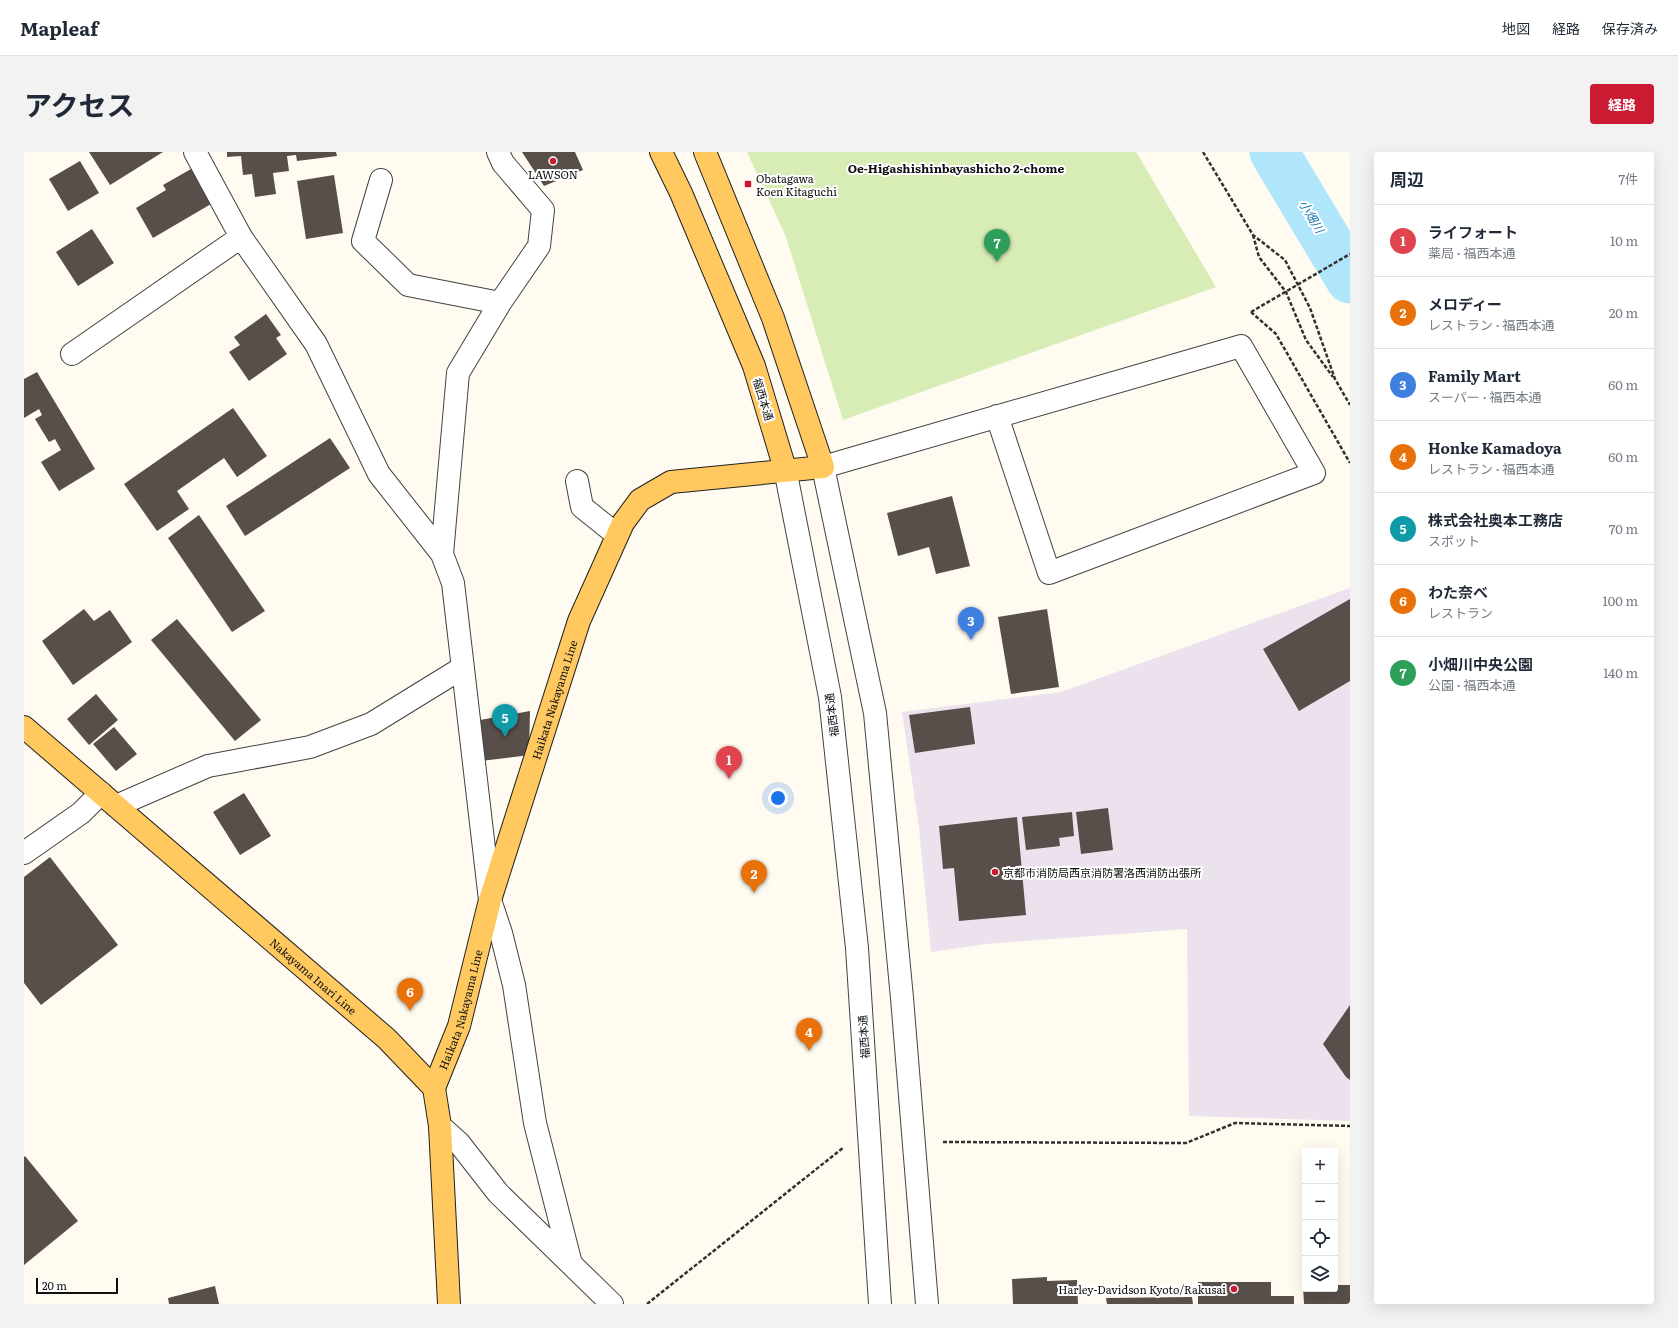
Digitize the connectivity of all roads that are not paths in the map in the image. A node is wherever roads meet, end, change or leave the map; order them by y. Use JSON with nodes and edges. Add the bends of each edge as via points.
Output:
{"nodes":[{"id":1,"x":195,"y":152,"type":"edge"},
{"id":2,"x":498,"y":152,"type":"edge"},
{"id":3,"x":661,"y":152,"type":"edge"},
{"id":4,"x":704,"y":152,"type":"edge"},
{"id":5,"x":381,"y":180,"type":"dead end"},
{"id":6,"x":241,"y":237,"type":"junction"},
{"id":7,"x":500,"y":303,"type":"junction"},
{"id":8,"x":72,"y":354,"type":"dead end"},
{"id":9,"x":997,"y":416,"type":"junction"},
{"id":10,"x":823,"y":467,"type":"junction"},
{"id":11,"x":786,"y":469,"type":"junction"},
{"id":12,"x":577,"y":481,"type":"dead end"},
{"id":13,"x":618,"y":535,"type":"junction"},
{"id":14,"x":442,"y":554,"type":"junction"},
{"id":15,"x":462,"y":668,"type":"junction"},
{"id":16,"x":25,"y":729,"type":"edge"},
{"id":17,"x":109,"y":800,"type":"junction"},
{"id":18,"x":24,"y":853,"type":"edge"},
{"id":19,"x":490,"y":900,"type":"junction"},
{"id":20,"x":434,"y":1088,"type":"junction"},
{"id":21,"x":440,"y":1126,"type":"junction"},
{"id":22,"x":578,"y":1270,"type":"junction"},
{"id":23,"x":449,"y":1304,"type":"edge"},
{"id":24,"x":588,"y":1304,"type":"edge"},
{"id":25,"x":612,"y":1304,"type":"edge"},
{"id":26,"x":880,"y":1304,"type":"edge"},
{"id":27,"x":927,"y":1304,"type":"edge"}],
"edges":[{"from":1,"to":6,"type":"street"},
{"from":2,"to":7,"type":"street","via":[[503,163],[543,210],[539,246]]},
{"from":3,"to":11,"type":"main road","name":"福西本通","via":[[681,193],[754,366]]},
{"from":4,"to":10,"type":"main road","via":[[773,318]]},
{"from":5,"to":7,"type":"street","via":[[363,241],[408,284]]},
{"from":6,"to":8,"type":"street"},
{"from":6,"to":14,"type":"street","via":[[316,344],[379,474]]},
{"from":7,"to":14,"type":"street","via":[[458,373]]},
{"from":9,"to":9,"type":"street","via":[[1049,573],[1314,473],[1241,346]]},
{"from":9,"to":10,"type":"street"},
{"from":10,"to":11,"type":"main road","name":"Haikata Nakayama Line"},
{"from":10,"to":27,"type":"street","via":[[875,713]]},
{"from":11,"to":13,"type":"main road","name":"Haikata Nakayama Line","via":[[671,482],[640,500],[623,523]]},
{"from":11,"to":26,"type":"street","name":"福西本通","via":[[831,705],[857,948]]},
{"from":12,"to":13,"type":"street","via":[[582,507]]},
{"from":13,"to":19,"type":"main road","name":"Haikata Nakayama Line","via":[[579,621]]},
{"from":14,"to":15,"type":"street","via":[[453,583]]},
{"from":15,"to":17,"type":"street","via":[[371,724],[310,747],[208,766]]},
{"from":15,"to":19,"type":"street"},
{"from":16,"to":17,"type":"main road","name":"Nakayama Inari Line"},
{"from":17,"to":18,"type":"street","via":[[81,813]]},
{"from":17,"to":20,"type":"main road","name":"Nakayama Inari Line","via":[[387,1039]]},
{"from":19,"to":20,"type":"main road","name":"Haikata Nakayama Line","via":[[459,1026]]},
{"from":19,"to":22,"type":"street","via":[[514,985],[535,1123]]},
{"from":20,"to":21,"type":"main road"},
{"from":21,"to":22,"type":"street","via":[[459,1143],[498,1193]]},
{"from":21,"to":23,"type":"main road"},
{"from":22,"to":24,"type":"street"},
{"from":22,"to":25,"type":"street"}]}
